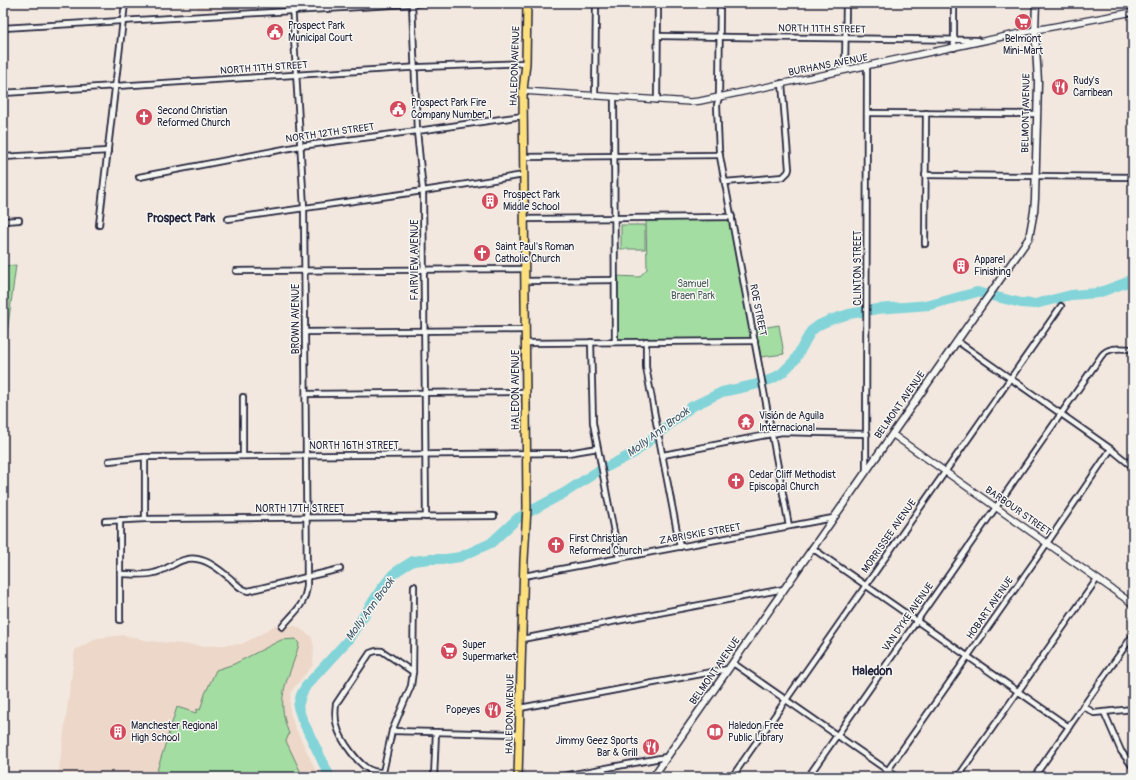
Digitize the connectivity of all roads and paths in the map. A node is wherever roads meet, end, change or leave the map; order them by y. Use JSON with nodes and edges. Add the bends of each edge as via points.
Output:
{"nodes":[{"id":1,"x":4,"y":3,"type":"edge"},
{"id":2,"x":125,"y":3,"type":"edge"},
{"id":3,"x":292,"y":3,"type":"edge"},
{"id":4,"x":412,"y":3,"type":"edge"},
{"id":5,"x":426,"y":3,"type":"edge"},
{"id":6,"x":526,"y":3,"type":"edge"},
{"id":7,"x":596,"y":3,"type":"edge"},
{"id":8,"x":658,"y":3,"type":"edge"},
{"id":9,"x":720,"y":3,"type":"edge"},
{"id":10,"x":846,"y":3,"type":"edge"},
{"id":11,"x":954,"y":3,"type":"edge"},
{"id":12,"x":1036,"y":3,"type":"edge"},
{"id":13,"x":3,"y":7,"type":"edge"},
{"id":14,"x":292,"y":11,"type":"junction"},
{"id":15,"x":1133,"y":12,"type":"edge"},
{"id":16,"x":123,"y":22,"type":"junction"},
{"id":17,"x":3,"y":28,"type":"edge"},
{"id":18,"x":1035,"y":30,"type":"junction"},
{"id":19,"x":658,"y":36,"type":"junction"},
{"id":20,"x":720,"y":37,"type":"junction"},
{"id":21,"x":846,"y":38,"type":"junction"},
{"id":22,"x":954,"y":40,"type":"junction"},
{"id":23,"x":987,"y":41,"type":"junction"},
{"id":24,"x":954,"y":48,"type":"junction"},
{"id":25,"x":526,"y":63,"type":"junction"},
{"id":26,"x":868,"y":66,"type":"junction"},
{"id":27,"x":415,"y":68,"type":"junction"},
{"id":28,"x":845,"y":70,"type":"junction"},
{"id":29,"x":296,"y":75,"type":"junction"},
{"id":30,"x":782,"y":83,"type":"junction"},
{"id":31,"x":115,"y":86,"type":"junction"},
{"id":32,"x":523,"y":91,"type":"junction"},
{"id":33,"x":3,"y":93,"type":"edge"},
{"id":34,"x":595,"y":96,"type":"junction"},
{"id":35,"x":614,"y":97,"type":"junction"},
{"id":36,"x":719,"y":97,"type":"junction"},
{"id":37,"x":657,"y":100,"type":"junction"},
{"id":38,"x":867,"y":112,"type":"junction"},
{"id":39,"x":926,"y":113,"type":"junction"},
{"id":40,"x":1037,"y":114,"type":"junction"},
{"id":41,"x":524,"y":116,"type":"junction"},
{"id":42,"x":418,"y":131,"type":"junction"},
{"id":43,"x":300,"y":146,"type":"junction"},
{"id":44,"x":108,"y":151,"type":"junction"},
{"id":45,"x":720,"y":155,"type":"junction"},
{"id":46,"x":614,"y":156,"type":"junction"},
{"id":47,"x":3,"y":157,"type":"edge"},
{"id":48,"x":524,"y":157,"type":"junction"},
{"id":49,"x":524,"y":175,"type":"junction"},
{"id":50,"x":925,"y":175,"type":"junction"},
{"id":51,"x":1035,"y":176,"type":"junction"},
{"id":52,"x":139,"y":177,"type":"dead end"},
{"id":53,"x":1133,"y":177,"type":"edge"},
{"id":54,"x":725,"y":182,"type":"junction"},
{"id":55,"x":423,"y":191,"type":"junction"},
{"id":56,"x":304,"y":208,"type":"junction"},
{"id":57,"x":732,"y":217,"type":"junction"},
{"id":58,"x":615,"y":218,"type":"junction"},
{"id":59,"x":228,"y":219,"type":"dead end"},
{"id":60,"x":524,"y":219,"type":"junction"},
{"id":61,"x":19,"y":220,"type":"dead end"},
{"id":62,"x":3,"y":221,"type":"edge"},
{"id":63,"x":99,"y":225,"type":"dead end"},
{"id":64,"x":925,"y":244,"type":"dead end"},
{"id":65,"x":424,"y":269,"type":"junction"},
{"id":66,"x":525,"y":269,"type":"junction"},
{"id":67,"x":236,"y":270,"type":"dead end"},
{"id":68,"x":305,"y":270,"type":"junction"},
{"id":69,"x":615,"y":280,"type":"junction"},
{"id":70,"x":525,"y":281,"type":"junction"},
{"id":71,"x":1061,"y":306,"type":"dead end"},
{"id":72,"x":526,"y":330,"type":"junction"},
{"id":73,"x":424,"y":331,"type":"junction"},
{"id":74,"x":305,"y":332,"type":"junction"},
{"id":75,"x":646,"y":341,"type":"junction"},
{"id":76,"x":755,"y":341,"type":"junction"},
{"id":77,"x":957,"y":341,"type":"junction"},
{"id":78,"x":591,"y":342,"type":"junction"},
{"id":79,"x":616,"y":342,"type":"junction"},
{"id":80,"x":526,"y":343,"type":"junction"},
{"id":81,"x":1133,"y":349,"type":"edge"},
{"id":82,"x":1010,"y":378,"type":"junction"},
{"id":83,"x":526,"y":392,"type":"junction"},
{"id":84,"x":425,"y":393,"type":"junction"},
{"id":85,"x":306,"y":394,"type":"junction"},
{"id":86,"x":243,"y":397,"type":"dead end"},
{"id":87,"x":1060,"y":414,"type":"junction"},
{"id":88,"x":657,"y":426,"type":"dead end"},
{"id":89,"x":773,"y":434,"type":"junction"},
{"id":90,"x":866,"y":434,"type":"junction"},
{"id":91,"x":892,"y":434,"type":"junction"},
{"id":92,"x":660,"y":438,"type":"dead end"},
{"id":93,"x":598,"y":448,"type":"junction"},
{"id":94,"x":1111,"y":449,"type":"junction"},
{"id":95,"x":526,"y":454,"type":"junction"},
{"id":96,"x":426,"y":455,"type":"junction"},
{"id":97,"x":663,"y":455,"type":"junction"},
{"id":98,"x":243,"y":456,"type":"junction"},
{"id":99,"x":306,"y":456,"type":"junction"},
{"id":100,"x":145,"y":457,"type":"junction"},
{"id":101,"x":109,"y":461,"type":"dead end"},
{"id":102,"x":1133,"y":467,"type":"edge"},
{"id":103,"x":866,"y":471,"type":"junction"},
{"id":104,"x":945,"y":472,"type":"junction"},
{"id":105,"x":996,"y":507,"type":"junction"},
{"id":106,"x":494,"y":516,"type":"dead end"},
{"id":107,"x":426,"y":517,"type":"junction"},
{"id":108,"x":306,"y":518,"type":"junction"},
{"id":109,"x":833,"y":518,"type":"junction"},
{"id":110,"x":145,"y":519,"type":"junction"},
{"id":111,"x":120,"y":520,"type":"junction"},
{"id":112,"x":105,"y":521,"type":"dead end"},
{"id":113,"x":789,"y":526,"type":"junction"},
{"id":114,"x":1047,"y":543,"type":"junction"},
{"id":115,"x":680,"y":546,"type":"junction"},
{"id":116,"x":812,"y":548,"type":"junction"},
{"id":117,"x":619,"y":558,"type":"junction"},
{"id":118,"x":340,"y":569,"type":"dead end"},
{"id":119,"x":120,"y":574,"type":"junction"},
{"id":120,"x":307,"y":576,"type":"junction"},
{"id":121,"x":524,"y":576,"type":"junction"},
{"id":122,"x":1097,"y":579,"type":"junction"},
{"id":123,"x":414,"y":586,"type":"dead end"},
{"id":124,"x":866,"y":586,"type":"junction"},
{"id":125,"x":784,"y":589,"type":"junction"},
{"id":126,"x":1133,"y":604,"type":"edge"},
{"id":127,"x":120,"y":620,"type":"dead end"},
{"id":128,"x":916,"y":621,"type":"junction"},
{"id":129,"x":282,"y":627,"type":"dead end"},
{"id":130,"x":1133,"y":635,"type":"edge"},
{"id":131,"x":522,"y":639,"type":"junction"},
{"id":132,"x":967,"y":657,"type":"junction"},
{"id":133,"x":732,"y":663,"type":"junction"},
{"id":134,"x":728,"y":669,"type":"junction"},
{"id":135,"x":412,"y":672,"type":"junction"},
{"id":136,"x":1018,"y":692,"type":"junction"},
{"id":137,"x":786,"y":700,"type":"junction"},
{"id":138,"x":1083,"y":706,"type":"junction"},
{"id":139,"x":520,"y":708,"type":"junction"},
{"id":140,"x":1133,"y":709,"type":"edge"},
{"id":141,"x":1104,"y":712,"type":"junction"},
{"id":142,"x":1069,"y":728,"type":"junction"},
{"id":143,"x":392,"y":731,"type":"junction"},
{"id":144,"x":436,"y":732,"type":"junction"},
{"id":145,"x":520,"y":734,"type":"junction"},
{"id":146,"x":837,"y":736,"type":"junction"},
{"id":147,"x":666,"y":758,"type":"junction"},
{"id":148,"x":1133,"y":767,"type":"edge"},
{"id":149,"x":888,"y":771,"type":"junction"},
{"id":150,"x":383,"y":775,"type":"edge"},
{"id":151,"x":434,"y":777,"type":"edge"},
{"id":152,"x":518,"y":777,"type":"edge"},
{"id":153,"x":558,"y":777,"type":"edge"},
{"id":154,"x":654,"y":777,"type":"edge"},
{"id":155,"x":732,"y":777,"type":"edge"},
{"id":156,"x":808,"y":777,"type":"edge"},
{"id":157,"x":883,"y":777,"type":"edge"},
{"id":158,"x":897,"y":777,"type":"edge"},
{"id":159,"x":958,"y":777,"type":"edge"},
{"id":160,"x":1034,"y":777,"type":"edge"}],
"edges":[{"from":1,"to":13,"type":"street"},
{"from":2,"to":16,"type":"street"},
{"from":3,"to":14,"type":"street","name":"BROWN AVENUE"},
{"from":4,"to":5,"type":"street"},
{"from":4,"to":14,"type":"street"},
{"from":4,"to":27,"type":"street","name":"FAIRVIEW AVENUE"},
{"from":6,"to":25,"type":"main road","name":"HALEDON AVENUE"},
{"from":7,"to":34,"type":"street"},
{"from":8,"to":19,"type":"street"},
{"from":9,"to":20,"type":"street","name":"ROE STREET"},
{"from":10,"to":21,"type":"street"},
{"from":11,"to":22,"type":"street"},
{"from":12,"to":18,"type":"main road","name":"BELMONT AVENUE"},
{"from":14,"to":16,"type":"street"},
{"from":14,"to":29,"type":"street","name":"BROWN AVENUE"},
{"from":15,"to":18,"type":"street","name":"BURHANS AVENUE"},
{"from":16,"to":17,"type":"street"},
{"from":16,"to":31,"type":"street"},
{"from":18,"to":23,"type":"street","name":"BURHANS AVENUE"},
{"from":18,"to":40,"type":"main road","name":"BELMONT AVENUE"},
{"from":19,"to":20,"type":"street","name":"NORTH 11TH STREET"},
{"from":19,"to":37,"type":"street"},
{"from":20,"to":21,"type":"street","name":"NORTH 11TH STREET"},
{"from":20,"to":36,"type":"street","name":"ROE STREET"},
{"from":21,"to":22,"type":"street","name":"NORTH 11TH STREET"},
{"from":21,"to":28,"type":"street"},
{"from":22,"to":23,"type":"street","name":"NORTH 11TH STREET"},
{"from":22,"to":24,"type":"street"},
{"from":23,"to":24,"type":"street","name":"BURHANS AVENUE"},
{"from":24,"to":26,"type":"street","name":"BURHANS AVENUE"},
{"from":25,"to":27,"type":"street","name":"NORTH 11TH STREET"},
{"from":25,"to":32,"type":"main road","name":"HALEDON AVENUE"},
{"from":26,"to":28,"type":"street","name":"BURHANS AVENUE"},
{"from":26,"to":38,"type":"street","name":"CLINTON STREET"},
{"from":27,"to":29,"type":"street","name":"NORTH 11TH STREET"},
{"from":27,"to":42,"type":"street","name":"FAIRVIEW AVENUE"},
{"from":28,"to":30,"type":"street","name":"BURHANS AVENUE"},
{"from":29,"to":31,"type":"street","name":"NORTH 11TH STREET"},
{"from":29,"to":43,"type":"street","name":"BROWN AVENUE"},
{"from":30,"to":36,"type":"street","name":"BURHANS AVENUE"},
{"from":30,"to":54,"type":"street","via":[[788,172],[783,177]]},
{"from":31,"to":33,"type":"street","name":"NORTH 11TH STREET"},
{"from":31,"to":44,"type":"street"},
{"from":32,"to":34,"type":"street","name":"BURHANS AVENUE"},
{"from":32,"to":41,"type":"main road","name":"HALEDON AVENUE"},
{"from":34,"to":35,"type":"street","name":"BURHANS AVENUE"},
{"from":35,"to":37,"type":"street","name":"BURHANS AVENUE"},
{"from":35,"to":46,"type":"street"},
{"from":36,"to":37,"type":"street","name":"BURHANS AVENUE","via":[[691,102]]},
{"from":36,"to":45,"type":"street","name":"ROE STREET","via":[[717,105]]},
{"from":38,"to":39,"type":"street"},
{"from":38,"to":90,"type":"street","name":"CLINTON STREET"},
{"from":39,"to":40,"type":"street"},
{"from":39,"to":50,"type":"street"},
{"from":40,"to":51,"type":"main road","name":"BELMONT AVENUE"},
{"from":41,"to":42,"type":"street","name":"NORTH 12TH STREET"},
{"from":41,"to":48,"type":"main road","name":"HALEDON AVENUE"},
{"from":42,"to":43,"type":"street","name":"NORTH 12TH STREET"},
{"from":42,"to":55,"type":"street","name":"FAIRVIEW AVENUE"},
{"from":43,"to":52,"type":"street","name":"NORTH 12TH STREET"},
{"from":43,"to":56,"type":"street","name":"BROWN AVENUE"},
{"from":44,"to":47,"type":"street"},
{"from":44,"to":63,"type":"street"},
{"from":45,"to":46,"type":"street"},
{"from":45,"to":54,"type":"street","name":"ROE STREET"},
{"from":46,"to":48,"type":"street"},
{"from":46,"to":58,"type":"street"},
{"from":48,"to":49,"type":"main road","name":"HALEDON AVENUE"},
{"from":49,"to":55,"type":"street"},
{"from":49,"to":60,"type":"main road","name":"HALEDON AVENUE"},
{"from":50,"to":51,"type":"street"},
{"from":50,"to":64,"type":"street"},
{"from":51,"to":53,"type":"street"},
{"from":51,"to":77,"type":"main road","name":"BELMONT AVENUE","via":[[1034,212],[1028,238]]},
{"from":54,"to":57,"type":"street","name":"ROE STREET"},
{"from":55,"to":56,"type":"street"},
{"from":55,"to":65,"type":"street","name":"FAIRVIEW AVENUE"},
{"from":56,"to":59,"type":"street"},
{"from":56,"to":68,"type":"street","name":"BROWN AVENUE"},
{"from":57,"to":58,"type":"street"},
{"from":57,"to":76,"type":"street","name":"ROE STREET"},
{"from":58,"to":60,"type":"street"},
{"from":58,"to":69,"type":"street"},
{"from":60,"to":66,"type":"main road","name":"HALEDON AVENUE"},
{"from":61,"to":62,"type":"street"},
{"from":65,"to":66,"type":"street"},
{"from":65,"to":68,"type":"street"},
{"from":65,"to":73,"type":"street","name":"FAIRVIEW AVENUE"},
{"from":66,"to":70,"type":"main road","name":"HALEDON AVENUE"},
{"from":67,"to":68,"type":"street"},
{"from":68,"to":74,"type":"street","name":"BROWN AVENUE"},
{"from":69,"to":70,"type":"street"},
{"from":69,"to":79,"type":"street"},
{"from":70,"to":72,"type":"main road","name":"HALEDON AVENUE"},
{"from":71,"to":82,"type":"street","name":"MORRISSEE AVENUE"},
{"from":72,"to":73,"type":"street"},
{"from":72,"to":80,"type":"main road","name":"HALEDON AVENUE"},
{"from":73,"to":74,"type":"street"},
{"from":73,"to":84,"type":"street","name":"FAIRVIEW AVENUE"},
{"from":74,"to":85,"type":"street","name":"BROWN AVENUE"},
{"from":75,"to":76,"type":"street"},
{"from":75,"to":79,"type":"street"},
{"from":75,"to":88,"type":"street","via":[[646,367]]},
{"from":76,"to":89,"type":"street","name":"ROE STREET"},
{"from":77,"to":82,"type":"street"},
{"from":77,"to":91,"type":"main road","name":"BELMONT AVENUE"},
{"from":78,"to":79,"type":"street"},
{"from":78,"to":80,"type":"street"},
{"from":78,"to":93,"type":"street","via":[[592,413]]},
{"from":80,"to":83,"type":"main road","name":"HALEDON AVENUE"},
{"from":81,"to":87,"type":"street","name":"VAN DYKE AVENUE","via":[[1112,349],[1105,352]]},
{"from":82,"to":87,"type":"street"},
{"from":82,"to":104,"type":"street","name":"MORRISSEE AVENUE"},
{"from":83,"to":84,"type":"street"},
{"from":83,"to":95,"type":"main road","name":"HALEDON AVENUE"},
{"from":84,"to":85,"type":"street"},
{"from":84,"to":96,"type":"street","name":"FAIRVIEW AVENUE"},
{"from":85,"to":99,"type":"street","name":"BROWN AVENUE"},
{"from":86,"to":98,"type":"street"},
{"from":87,"to":94,"type":"street"},
{"from":87,"to":105,"type":"street","name":"VAN DYKE AVENUE"},
{"from":89,"to":90,"type":"street"},
{"from":89,"to":97,"type":"street"},
{"from":89,"to":113,"type":"street","name":"ROE STREET"},
{"from":90,"to":103,"type":"street","name":"CLINTON STREET"},
{"from":91,"to":103,"type":"main road","name":"BELMONT AVENUE"},
{"from":91,"to":104,"type":"street","name":"BARBOUR STREET"},
{"from":92,"to":97,"type":"street"},
{"from":93,"to":95,"type":"street","name":"NORTH 16TH STREET","via":[[568,453]]},
{"from":93,"to":117,"type":"street"},
{"from":94,"to":102,"type":"street"},
{"from":94,"to":114,"type":"street","name":"HOBART AVENUE"},
{"from":95,"to":96,"type":"street","name":"NORTH 16TH STREET"},
{"from":95,"to":121,"type":"main road","name":"HALEDON AVENUE"},
{"from":96,"to":99,"type":"street","name":"NORTH 16TH STREET"},
{"from":96,"to":107,"type":"street","name":"FAIRVIEW AVENUE"},
{"from":97,"to":115,"type":"street"},
{"from":98,"to":99,"type":"street","name":"NORTH 16TH STREET"},
{"from":98,"to":100,"type":"street","name":"NORTH 16TH STREET"},
{"from":99,"to":108,"type":"street","name":"BROWN AVENUE"},
{"from":100,"to":101,"type":"street","name":"NORTH 16TH STREET"},
{"from":100,"to":110,"type":"street"},
{"from":103,"to":109,"type":"main road","name":"BELMONT AVENUE"},
{"from":104,"to":105,"type":"street","name":"BARBOUR STREET"},
{"from":104,"to":124,"type":"street","name":"MORRISSEE AVENUE"},
{"from":105,"to":114,"type":"street","name":"BARBOUR STREET"},
{"from":105,"to":128,"type":"street","name":"VAN DYKE AVENUE"},
{"from":106,"to":107,"type":"street","name":"NORTH 17TH STREET"},
{"from":107,"to":108,"type":"street","name":"NORTH 17TH STREET"},
{"from":108,"to":110,"type":"street","name":"NORTH 17TH STREET"},
{"from":108,"to":120,"type":"street","name":"BROWN AVENUE"},
{"from":109,"to":113,"type":"street","name":"ZABRISKIE STREET"},
{"from":109,"to":116,"type":"main road","name":"BELMONT AVENUE"},
{"from":110,"to":111,"type":"street","name":"NORTH 17TH STREET"},
{"from":111,"to":112,"type":"street","name":"NORTH 17TH STREET"},
{"from":111,"to":119,"type":"street"},
{"from":113,"to":115,"type":"street","name":"ZABRISKIE STREET"},
{"from":114,"to":122,"type":"street","name":"BARBOUR STREET"},
{"from":114,"to":132,"type":"street","name":"HOBART AVENUE"},
{"from":115,"to":117,"type":"street","name":"ZABRISKIE STREET"},
{"from":116,"to":124,"type":"street"},
{"from":116,"to":125,"type":"main road","name":"BELMONT AVENUE"},
{"from":117,"to":121,"type":"street","name":"ZABRISKIE STREET"},
{"from":118,"to":120,"type":"street"},
{"from":119,"to":120,"type":"street","via":[[155,573],[189,558],[206,561],[248,591]]},
{"from":119,"to":127,"type":"street"},
{"from":120,"to":129,"type":"street","name":"BROWN AVENUE","via":[[306,597]]},
{"from":121,"to":131,"type":"main road","name":"HALEDON AVENUE"},
{"from":122,"to":126,"type":"street","name":"BARBOUR STREET"},
{"from":122,"to":136,"type":"street"},
{"from":123,"to":135,"type":"street"},
{"from":124,"to":128,"type":"street"},
{"from":124,"to":137,"type":"street","name":"MORRISSEE AVENUE"},
{"from":125,"to":131,"type":"street"},
{"from":125,"to":133,"type":"main road","name":"BELMONT AVENUE"},
{"from":128,"to":132,"type":"street"},
{"from":128,"to":146,"type":"street","name":"VAN DYKE AVENUE"},
{"from":130,"to":138,"type":"street"},
{"from":131,"to":139,"type":"main road","name":"HALEDON AVENUE"},
{"from":132,"to":136,"type":"street"},
{"from":132,"to":149,"type":"street","name":"HOBART AVENUE"},
{"from":133,"to":134,"type":"main road","name":"BELMONT AVENUE"},
{"from":133,"to":137,"type":"street"},
{"from":134,"to":139,"type":"street"},
{"from":134,"to":147,"type":"main road","name":"BELMONT AVENUE"},
{"from":135,"to":143,"type":"street","via":[[411,686]]},
{"from":135,"to":150,"type":"street","via":[[382,651],[373,651],[336,704],[337,727],[347,745],[356,758],[368,768]]},
{"from":136,"to":142,"type":"street"},
{"from":136,"to":159,"type":"street"},
{"from":137,"to":146,"type":"street"},
{"from":137,"to":155,"type":"street","name":"MORRISSEE AVENUE"},
{"from":138,"to":141,"type":"street","via":[[1094,713]]},
{"from":138,"to":142,"type":"street"},
{"from":139,"to":145,"type":"main road","name":"HALEDON AVENUE"},
{"from":140,"to":141,"type":"street"},
{"from":141,"to":148,"type":"street","via":[[1121,751]]},
{"from":142,"to":160,"type":"street"},
{"from":143,"to":144,"type":"street"},
{"from":143,"to":150,"type":"street"},
{"from":144,"to":145,"type":"street"},
{"from":144,"to":151,"type":"street"},
{"from":145,"to":152,"type":"main road","name":"HALEDON AVENUE"},
{"from":146,"to":149,"type":"street"},
{"from":146,"to":156,"type":"street","name":"VAN DYKE AVENUE"},
{"from":147,"to":153,"type":"street"},
{"from":147,"to":154,"type":"main road","name":"BELMONT AVENUE"},
{"from":149,"to":157,"type":"street","name":"HOBART AVENUE"},
{"from":149,"to":158,"type":"street"}]}
